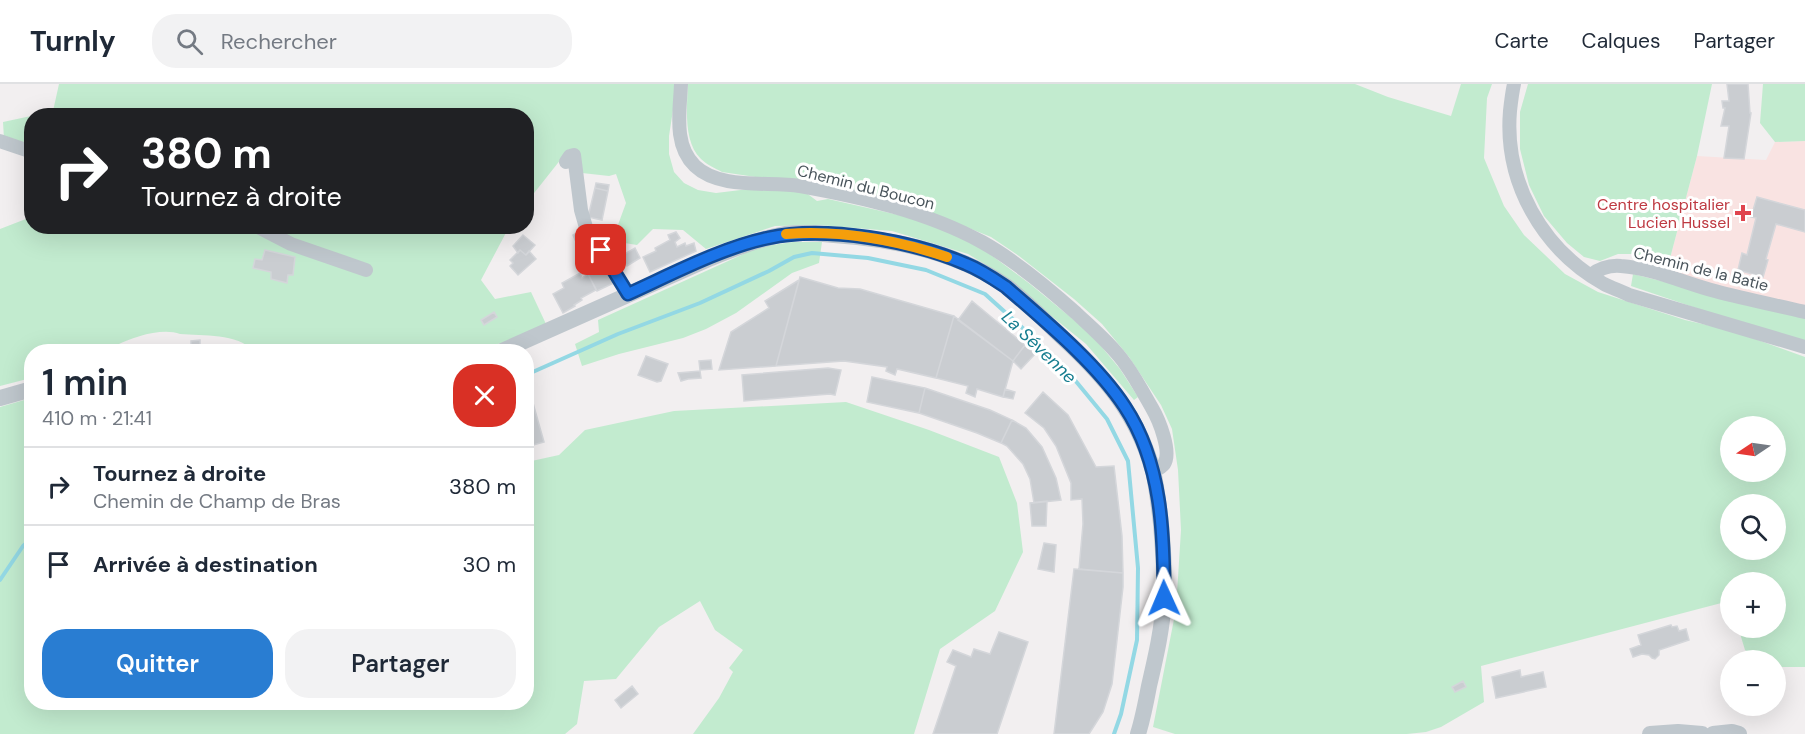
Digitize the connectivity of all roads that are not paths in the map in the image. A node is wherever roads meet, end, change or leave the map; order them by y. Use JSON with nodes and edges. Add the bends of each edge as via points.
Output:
{"nodes":[{"id":1,"x":681,"y":84,"type":"edge"},
{"id":2,"x":1514,"y":84,"type":"edge"},
{"id":3,"x":0,"y":141,"type":"edge"},
{"id":4,"x":24,"y":149,"type":"edge"},
{"id":5,"x":566,"y":162,"type":"dead end"},
{"id":6,"x":272,"y":234,"type":"edge"},
{"id":7,"x":366,"y":270,"type":"dead end"},
{"id":8,"x":1591,"y":275,"type":"junction"},
{"id":9,"x":628,"y":294,"type":"junction"},
{"id":10,"x":1805,"y":312,"type":"edge"},
{"id":11,"x":517,"y":344,"type":"edge"},
{"id":12,"x":1805,"y":347,"type":"edge"},
{"id":13,"x":24,"y":391,"type":"edge"},
{"id":14,"x":0,"y":398,"type":"edge"},
{"id":15,"x":1153,"y":471,"type":"junction"},
{"id":16,"x":1139,"y":732,"type":"edge"},
{"id":17,"x":1650,"y":734,"type":"edge"},
{"id":18,"x":1701,"y":734,"type":"edge"},
{"id":19,"x":1713,"y":734,"type":"edge"},
{"id":20,"x":1739,"y":734,"type":"edge"}],
"edges":[{"from":1,"to":15,"type":"street","name":"Chemin du Boucon","via":[[680,136],[685,152],[695,166],[711,176],[820,190],[934,220],[982,242],[1064,302],[1126,364],[1156,414],[1167,453],[1165,462]]},
{"from":2,"to":8,"type":"street","via":[[1510,151],[1524,198],[1548,237]]},
{"from":3,"to":4,"type":"street"},
{"from":5,"to":9,"type":"street","via":[[574,155],[587,231]]},
{"from":6,"to":7,"type":"street"},
{"from":8,"to":10,"type":"street","name":"Chemin de la Batie","via":[[1611,266],[1643,269]]},
{"from":8,"to":12,"type":"street","via":[[1629,295]]},
{"from":9,"to":11,"type":"street"},
{"from":9,"to":15,"type":"street","via":[[747,244],[788,234],[889,241],[948,257],[1006,287],[1072,346],[1126,408]]},
{"from":13,"to":14,"type":"street"},
{"from":15,"to":16,"type":"street","via":[[1164,554],[1164,598]]},
{"from":17,"to":18,"type":"street"},
{"from":19,"to":20,"type":"street"}]}
